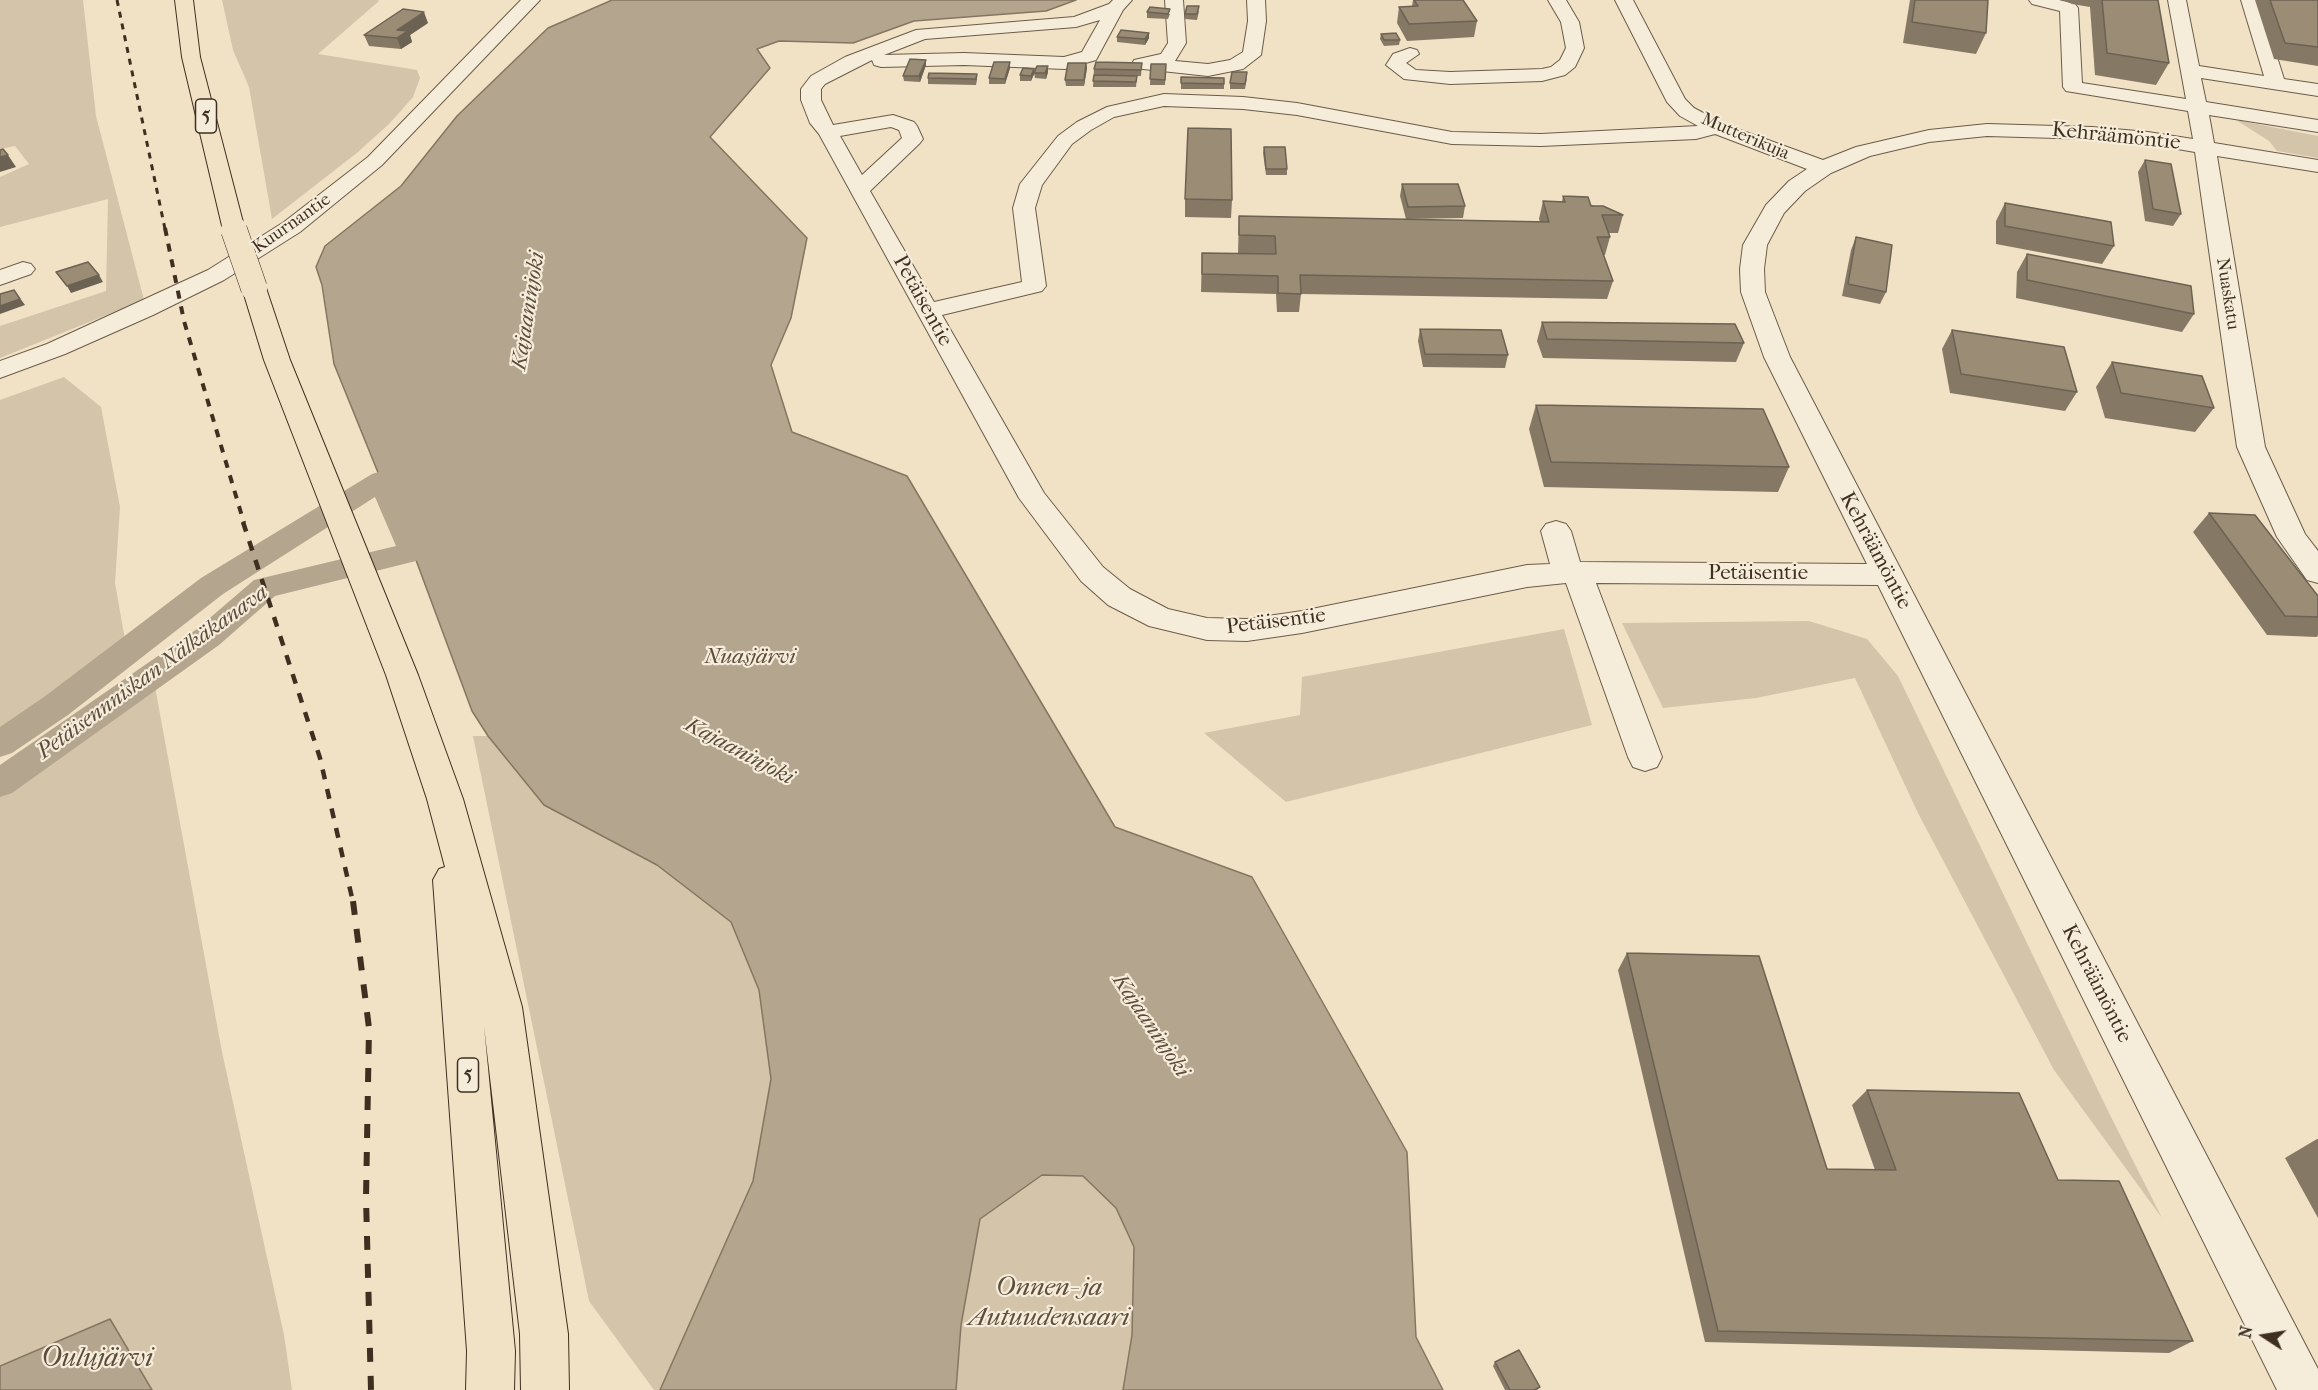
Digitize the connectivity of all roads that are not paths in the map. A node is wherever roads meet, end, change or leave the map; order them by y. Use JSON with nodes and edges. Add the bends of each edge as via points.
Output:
{"nodes":[{"id":1,"x":184,"y":0,"type":"edge"},
{"id":2,"x":531,"y":0,"type":"edge"},
{"id":3,"x":1174,"y":0,"type":"edge"},
{"id":4,"x":1256,"y":0,"type":"edge"},
{"id":5,"x":1557,"y":0,"type":"edge"},
{"id":6,"x":1624,"y":0,"type":"edge"},
{"id":7,"x":2038,"y":0,"type":"edge"},
{"id":8,"x":2177,"y":0,"type":"edge"},
{"id":9,"x":2250,"y":0,"type":"edge"},
{"id":10,"x":1119,"y":4,"type":"edge"},
{"id":11,"x":922,"y":34,"type":"junction"},
{"id":12,"x":1410,"y":54,"type":"dead end"},
{"id":13,"x":936,"y":60,"type":"junction"},
{"id":14,"x":852,"y":61,"type":"junction"},
{"id":15,"x":1065,"y":63,"type":"junction"},
{"id":16,"x":1142,"y":64,"type":"junction"},
{"id":17,"x":2189,"y":70,"type":"junction"},
{"id":18,"x":2276,"y":84,"type":"junction"},
{"id":19,"x":2318,"y":90,"type":"edge"},
{"id":20,"x":2198,"y":109,"type":"junction"},
{"id":21,"x":2318,"y":126,"type":"edge"},
{"id":22,"x":1717,"y":128,"type":"junction"},
{"id":23,"x":828,"y":132,"type":"junction"},
{"id":24,"x":2203,"y":147,"type":"junction"},
{"id":25,"x":2318,"y":166,"type":"edge"},
{"id":26,"x":1823,"y":168,"type":"junction"},
{"id":27,"x":859,"y":190,"type":"junction"},
{"id":28,"x":23,"y":269,"type":"dead end"},
{"id":29,"x":0,"y":278,"type":"edge"},
{"id":30,"x":928,"y":311,"type":"junction"},
{"id":31,"x":0,"y":370,"type":"edge"},
{"id":32,"x":1556,"y":531,"type":"dead end"},
{"id":33,"x":1572,"y":572,"type":"junction"},
{"id":34,"x":2318,"y":573,"type":"edge"},
{"id":35,"x":1886,"y":575,"type":"junction"},
{"id":36,"x":1645,"y":757,"type":"dead end"},
{"id":37,"x":445,"y":799,"type":"junction"},
{"id":38,"x":490,"y":1371,"type":"edge"},
{"id":39,"x":545,"y":1390,"type":"edge"},
{"id":40,"x":2302,"y":1390,"type":"edge"}],
"edges":[{"from":1,"to":37,"type":"highway","number":"5","bridge":true,"via":[[191,57],[234,230],[277,360],[365,577]]},
{"from":2,"to":31,"type":"street","name":"Kuurnantie","via":[[375,161],[292,226],[216,275],[56,349]]},
{"from":3,"to":16,"type":"street","via":[[1177,43],[1168,58]]},
{"from":4,"to":16,"type":"street","via":[[1252,55],[1236,65],[1208,70]]},
{"from":5,"to":12,"type":"street","via":[[1570,22],[1575,48],[1568,63],[1558,71],[1500,77],[1411,75],[1396,65],[1400,58]]},
{"from":6,"to":22,"type":"street","name":"Mutterikuja","via":[[1677,102]]},
{"from":7,"to":20,"type":"street","via":[[2069,8],[2073,87]]},
{"from":8,"to":17,"type":"street","name":"Nuaskatu"},
{"from":9,"to":18,"type":"street"},
{"from":10,"to":11,"type":"street","name":"Petäisentie","via":[[1076,22]]},
{"from":10,"to":15,"type":"street","via":[[1089,56]]},
{"from":11,"to":13,"type":"street"},
{"from":11,"to":14,"type":"street","name":"Petäisentie"},
{"from":13,"to":14,"type":"street"},
{"from":13,"to":15,"type":"street"},
{"from":14,"to":23,"type":"street","name":"Petäisentie","via":[[818,80],[812,89],[811,100]]},
{"from":15,"to":16,"type":"street"},
{"from":17,"to":18,"type":"street"},
{"from":17,"to":20,"type":"street","name":"Nuaskatu"},
{"from":18,"to":19,"type":"street"},
{"from":20,"to":21,"type":"street"},
{"from":20,"to":24,"type":"street","name":"Nuaskatu"},
{"from":22,"to":26,"type":"street","name":"Mutterikuja"},
{"from":22,"to":30,"type":"street","via":[[1696,133],[1541,140],[1452,138],[1243,103],[1164,100],[1107,113],[1065,140],[1031,183],[1024,208],[1034,286]]},
{"from":23,"to":27,"type":"street","name":"Petäisentie"},
{"from":23,"to":27,"type":"street","via":[[893,121],[907,126],[913,139]]},
{"from":24,"to":25,"type":"street","name":"Kehräämöntie"},
{"from":24,"to":26,"type":"street","name":"Kehräämöntie","via":[[2092,133],[1987,130],[1896,143],[1863,151]]},
{"from":24,"to":34,"type":"street","name":"Nuaskatu","via":[[2251,447],[2292,537]]},
{"from":26,"to":35,"type":"street","name":"Kehräämöntie","via":[[1797,186],[1774,210],[1755,245],[1753,292],[1777,357]]},
{"from":27,"to":30,"type":"street","name":"Petäisentie"},
{"from":28,"to":29,"type":"street"},
{"from":30,"to":33,"type":"street","name":"Petäisentie","via":[[1033,498],[1092,574],[1119,597],[1160,618],[1207,629],[1247,630],[1527,576]]},
{"from":32,"to":33,"type":"street"},
{"from":33,"to":35,"type":"street","name":"Petäisentie"},
{"from":33,"to":36,"type":"street"},
{"from":35,"to":40,"type":"street","name":"Kehräämöntie"},
{"from":37,"to":38,"type":"highway","number":"5"},
{"from":37,"to":39,"type":"highway","number":"5","via":[[502,1007],[544,1334]]}]}
